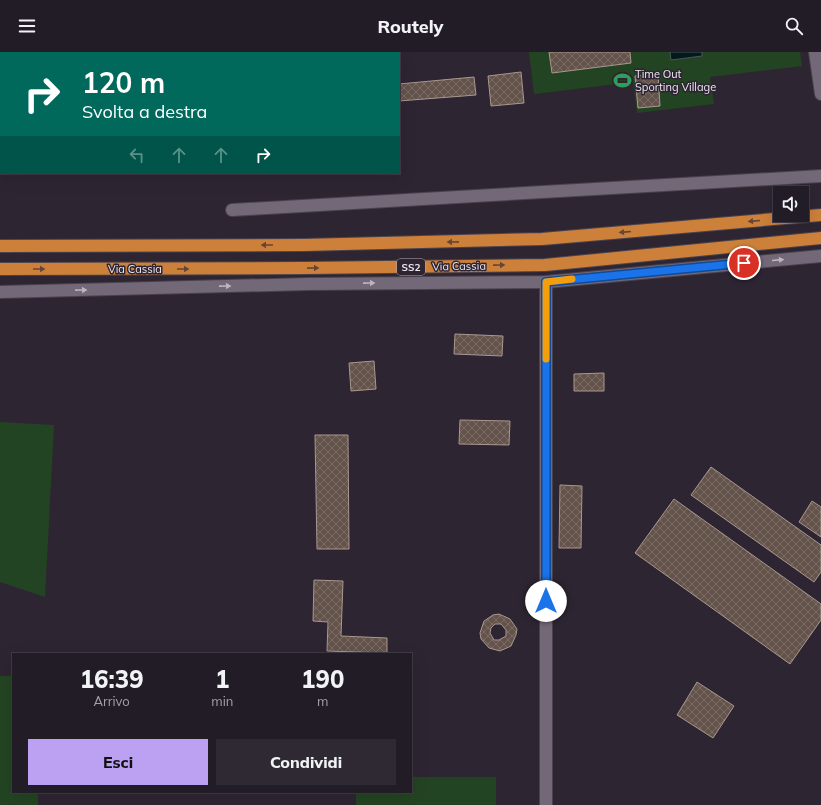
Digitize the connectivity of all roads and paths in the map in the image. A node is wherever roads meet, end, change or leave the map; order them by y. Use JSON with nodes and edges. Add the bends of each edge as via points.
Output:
{"nodes":[{"id":1,"x":816,"y":52,"type":"edge"},
{"id":2,"x":821,"y":94,"type":"edge"},
{"id":3,"x":821,"y":176,"type":"edge"},
{"id":4,"x":232,"y":210,"type":"dead end"},
{"id":5,"x":821,"y":215,"type":"edge"},
{"id":6,"x":821,"y":238,"type":"edge"},
{"id":7,"x":0,"y":246,"type":"edge"},
{"id":8,"x":821,"y":256,"type":"edge"},
{"id":9,"x":0,"y":269,"type":"edge"},
{"id":10,"x":546,"y":282,"type":"junction"},
{"id":11,"x":0,"y":292,"type":"edge"},
{"id":12,"x":546,"y":805,"type":"edge"}],
"edges":[{"from":1,"to":2,"type":"street"},
{"from":3,"to":4,"type":"street"},
{"from":5,"to":7,"type":"highway","number":"SS2","one_way":true,"via":[[542,239],[304,245]]},
{"from":9,"to":6,"type":"highway","name":"Via Cassia","number":"SS2","one_way":true,"via":[[546,265]]},
{"from":10,"to":8,"type":"street","one_way":true},
{"from":11,"to":10,"type":"street","one_way":true,"via":[[308,284]]},
{"from":10,"to":12,"type":"street"}]}
